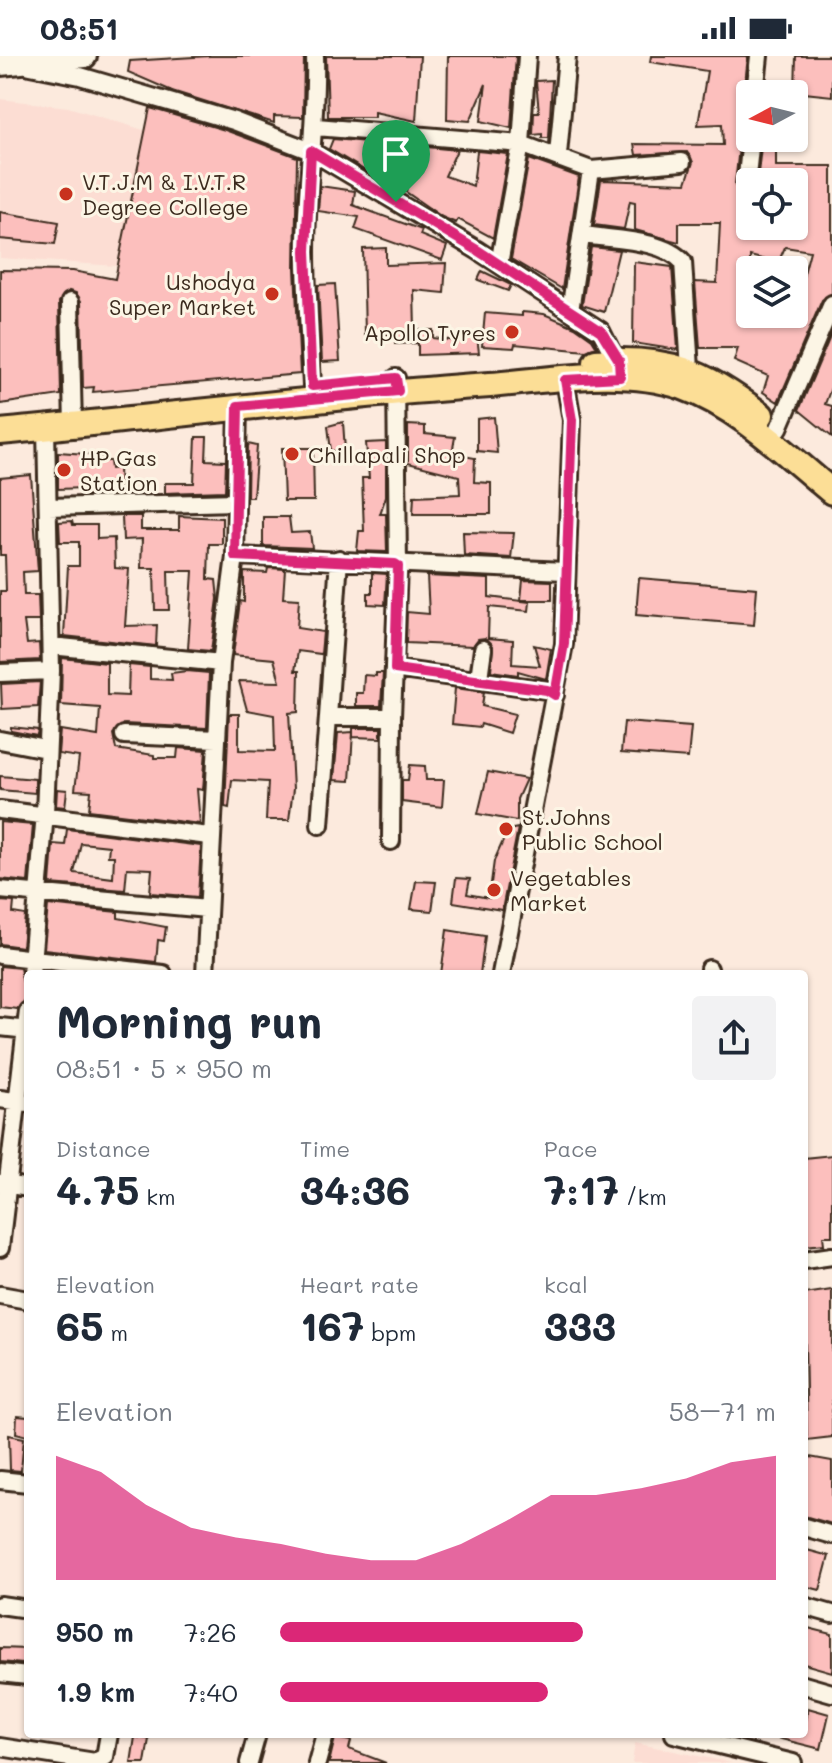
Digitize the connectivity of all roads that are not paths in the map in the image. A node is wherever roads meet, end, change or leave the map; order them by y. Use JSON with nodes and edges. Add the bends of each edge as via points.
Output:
{"nodes":[{"id":1,"x":85,"y":56,"type":"edge"},
{"id":2,"x":315,"y":56,"type":"edge"},
{"id":3,"x":527,"y":56,"type":"edge"},
{"id":4,"x":567,"y":56,"type":"edge"},
{"id":5,"x":759,"y":56,"type":"edge"},
{"id":6,"x":7,"y":64,"type":"edge"},
{"id":7,"x":756,"y":80,"type":"edge"},
{"id":8,"x":316,"y":127,"type":"junction"},
{"id":9,"x":521,"y":144,"type":"junction"},
{"id":10,"x":311,"y":151,"type":"junction"},
{"id":11,"x":558,"y":155,"type":"junction"},
{"id":12,"x":682,"y":162,"type":"dead end"},
{"id":13,"x":591,"y":170,"type":"junction"},
{"id":14,"x":584,"y":235,"type":"junction"},
{"id":15,"x":499,"y":264,"type":"junction"},
{"id":16,"x":70,"y":302,"type":"dead end"},
{"id":17,"x":832,"y":304,"type":"edge"},
{"id":18,"x":570,"y":311,"type":"junction"},
{"id":19,"x":620,"y":368,"type":"junction"},
{"id":20,"x":690,"y":369,"type":"junction"},
{"id":21,"x":565,"y":380,"type":"junction"},
{"id":22,"x":397,"y":384,"type":"junction"},
{"id":23,"x":312,"y":386,"type":"junction"},
{"id":24,"x":238,"y":406,"type":"junction"},
{"id":25,"x":0,"y":416,"type":"edge"},
{"id":26,"x":72,"y":418,"type":"junction"},
{"id":27,"x":46,"y":428,"type":"junction"},
{"id":28,"x":779,"y":428,"type":"junction"},
{"id":29,"x":0,"y":432,"type":"edge"},
{"id":30,"x":832,"y":471,"type":"edge"},
{"id":31,"x":832,"y":492,"type":"edge"},
{"id":32,"x":236,"y":502,"type":"junction"},
{"id":33,"x":48,"y":507,"type":"junction"},
{"id":34,"x":235,"y":556,"type":"junction"},
{"id":35,"x":339,"y":559,"type":"junction"},
{"id":36,"x":398,"y":566,"type":"junction"},
{"id":37,"x":565,"y":571,"type":"junction"},
{"id":38,"x":51,"y":646,"type":"junction"},
{"id":39,"x":483,"y":649,"type":"dead end"},
{"id":40,"x":221,"y":663,"type":"junction"},
{"id":41,"x":395,"y":669,"type":"junction"},
{"id":42,"x":51,"y":671,"type":"junction"},
{"id":43,"x":0,"y":673,"type":"edge"},
{"id":44,"x":479,"y":678,"type":"junction"},
{"id":45,"x":555,"y":695,"type":"junction"},
{"id":46,"x":328,"y":717,"type":"junction"},
{"id":47,"x":392,"y":717,"type":"junction"},
{"id":48,"x":124,"y":735,"type":"dead end"},
{"id":49,"x":217,"y":739,"type":"junction"},
{"id":50,"x":0,"y":740,"type":"edge"},
{"id":51,"x":46,"y":749,"type":"junction"},
{"id":52,"x":0,"y":810,"type":"edge"},
{"id":53,"x":45,"y":813,"type":"junction"},
{"id":54,"x":320,"y":825,"type":"dead end"},
{"id":55,"x":209,"y":836,"type":"junction"},
{"id":56,"x":391,"y":841,"type":"dead end"},
{"id":57,"x":0,"y":890,"type":"edge"},
{"id":58,"x":38,"y":896,"type":"junction"},
{"id":59,"x":207,"y":909,"type":"junction"},
{"id":60,"x":0,"y":955,"type":"edge"},
{"id":61,"x":32,"y":966,"type":"edge"},
{"id":62,"x":98,"y":970,"type":"edge"},
{"id":63,"x":205,"y":970,"type":"edge"},
{"id":64,"x":502,"y":970,"type":"edge"},
{"id":65,"x":0,"y":1027,"type":"edge"},
{"id":66,"x":24,"y":1030,"type":"edge"},
{"id":67,"x":0,"y":1099,"type":"edge"},
{"id":68,"x":24,"y":1102,"type":"edge"},
{"id":69,"x":3,"y":1183,"type":"edge"},
{"id":70,"x":24,"y":1187,"type":"edge"},
{"id":71,"x":0,"y":1248,"type":"edge"},
{"id":72,"x":832,"y":1256,"type":"edge"},
{"id":73,"x":808,"y":1259,"type":"edge"},
{"id":74,"x":0,"y":1295,"type":"edge"},
{"id":75,"x":24,"y":1299,"type":"edge"},
{"id":76,"x":0,"y":1480,"type":"edge"},
{"id":77,"x":24,"y":1483,"type":"edge"},
{"id":78,"x":808,"y":1528,"type":"edge"},
{"id":79,"x":832,"y":1535,"type":"edge"},
{"id":80,"x":0,"y":1605,"type":"edge"},
{"id":81,"x":808,"y":1607,"type":"edge"},
{"id":82,"x":24,"y":1608,"type":"edge"},
{"id":83,"x":832,"y":1614,"type":"edge"},
{"id":84,"x":0,"y":1673,"type":"edge"},
{"id":85,"x":24,"y":1676,"type":"edge"},
{"id":86,"x":808,"y":1686,"type":"edge"},
{"id":87,"x":832,"y":1693,"type":"edge"},
{"id":88,"x":108,"y":1738,"type":"edge"},
{"id":89,"x":256,"y":1738,"type":"edge"},
{"id":90,"x":324,"y":1738,"type":"edge"},
{"id":91,"x":709,"y":1739,"type":"edge"},
{"id":92,"x":0,"y":1747,"type":"edge"},
{"id":93,"x":249,"y":1763,"type":"edge"},
{"id":94,"x":317,"y":1763,"type":"edge"},
{"id":95,"x":793,"y":1763,"type":"edge"}],
"edges":[{"from":1,"to":6,"type":"street"},
{"from":2,"to":8,"type":"street"},
{"from":3,"to":9,"type":"street"},
{"from":4,"to":11,"type":"street"},
{"from":5,"to":7,"type":"street"},
{"from":6,"to":10,"type":"street","via":[[80,76],[234,121]]},
{"from":8,"to":9,"type":"street"},
{"from":8,"to":10,"type":"street"},
{"from":9,"to":11,"type":"street"},
{"from":9,"to":15,"type":"street"},
{"from":10,"to":15,"type":"street"},
{"from":10,"to":23,"type":"street","via":[[306,251]]},
{"from":11,"to":13,"type":"street"},
{"from":12,"to":13,"type":"street"},
{"from":13,"to":14,"type":"street"},
{"from":14,"to":18,"type":"street"},
{"from":14,"to":20,"type":"street","via":[[662,249],[683,262]]},
{"from":15,"to":18,"type":"street"},
{"from":16,"to":26,"type":"street"},
{"from":17,"to":28,"type":"street"},
{"from":18,"to":19,"type":"street","via":[[601,331]]},
{"from":19,"to":20,"type":"main road"},
{"from":19,"to":21,"type":"main road"},
{"from":19,"to":22,"type":"main road"},
{"from":19,"to":31,"type":"main road","via":[[706,397]]},
{"from":20,"to":28,"type":"main road"},
{"from":21,"to":22,"type":"main road"},
{"from":21,"to":37,"type":"street","via":[[572,420]]},
{"from":22,"to":23,"type":"main road"},
{"from":22,"to":24,"type":"main road"},
{"from":22,"to":36,"type":"street"},
{"from":23,"to":26,"type":"main road"},
{"from":24,"to":26,"type":"main road"},
{"from":24,"to":32,"type":"street"},
{"from":25,"to":26,"type":"main road"},
{"from":26,"to":27,"type":"main road"},
{"from":27,"to":29,"type":"main road"},
{"from":27,"to":33,"type":"street"},
{"from":28,"to":30,"type":"main road"},
{"from":32,"to":33,"type":"street"},
{"from":32,"to":34,"type":"street"},
{"from":33,"to":38,"type":"street"},
{"from":34,"to":35,"type":"street"},
{"from":34,"to":40,"type":"street"},
{"from":35,"to":36,"type":"street"},
{"from":35,"to":46,"type":"street"},
{"from":36,"to":37,"type":"street"},
{"from":36,"to":41,"type":"street"},
{"from":37,"to":45,"type":"street","via":[[564,644]]},
{"from":38,"to":40,"type":"street"},
{"from":38,"to":42,"type":"street"},
{"from":39,"to":44,"type":"street"},
{"from":40,"to":49,"type":"street"},
{"from":41,"to":44,"type":"street"},
{"from":41,"to":47,"type":"street"},
{"from":42,"to":43,"type":"street"},
{"from":42,"to":51,"type":"street"},
{"from":44,"to":45,"type":"street"},
{"from":45,"to":64,"type":"street"},
{"from":46,"to":47,"type":"street"},
{"from":46,"to":54,"type":"street"},
{"from":47,"to":56,"type":"street"},
{"from":48,"to":49,"type":"street"},
{"from":49,"to":55,"type":"street"},
{"from":50,"to":51,"type":"street"},
{"from":51,"to":53,"type":"street"},
{"from":52,"to":53,"type":"street"},
{"from":53,"to":55,"type":"street"},
{"from":53,"to":58,"type":"street"},
{"from":55,"to":59,"type":"street"},
{"from":57,"to":58,"type":"street"},
{"from":58,"to":59,"type":"street"},
{"from":58,"to":61,"type":"street"},
{"from":59,"to":63,"type":"street"},
{"from":60,"to":61,"type":"street"},
{"from":61,"to":62,"type":"street"},
{"from":65,"to":66,"type":"street"},
{"from":67,"to":68,"type":"street"},
{"from":68,"to":69,"type":"street"},
{"from":69,"to":70,"type":"street"},
{"from":69,"to":71,"type":"street"},
{"from":72,"to":73,"type":"street"},
{"from":74,"to":75,"type":"street"},
{"from":76,"to":77,"type":"street"},
{"from":78,"to":79,"type":"street"},
{"from":80,"to":82,"type":"street"},
{"from":81,"to":83,"type":"street"},
{"from":84,"to":85,"type":"street"},
{"from":86,"to":87,"type":"street"},
{"from":88,"to":92,"type":"street","via":[[100,1762]]},
{"from":89,"to":93,"type":"street"},
{"from":90,"to":94,"type":"street"},
{"from":91,"to":95,"type":"street"}]}
